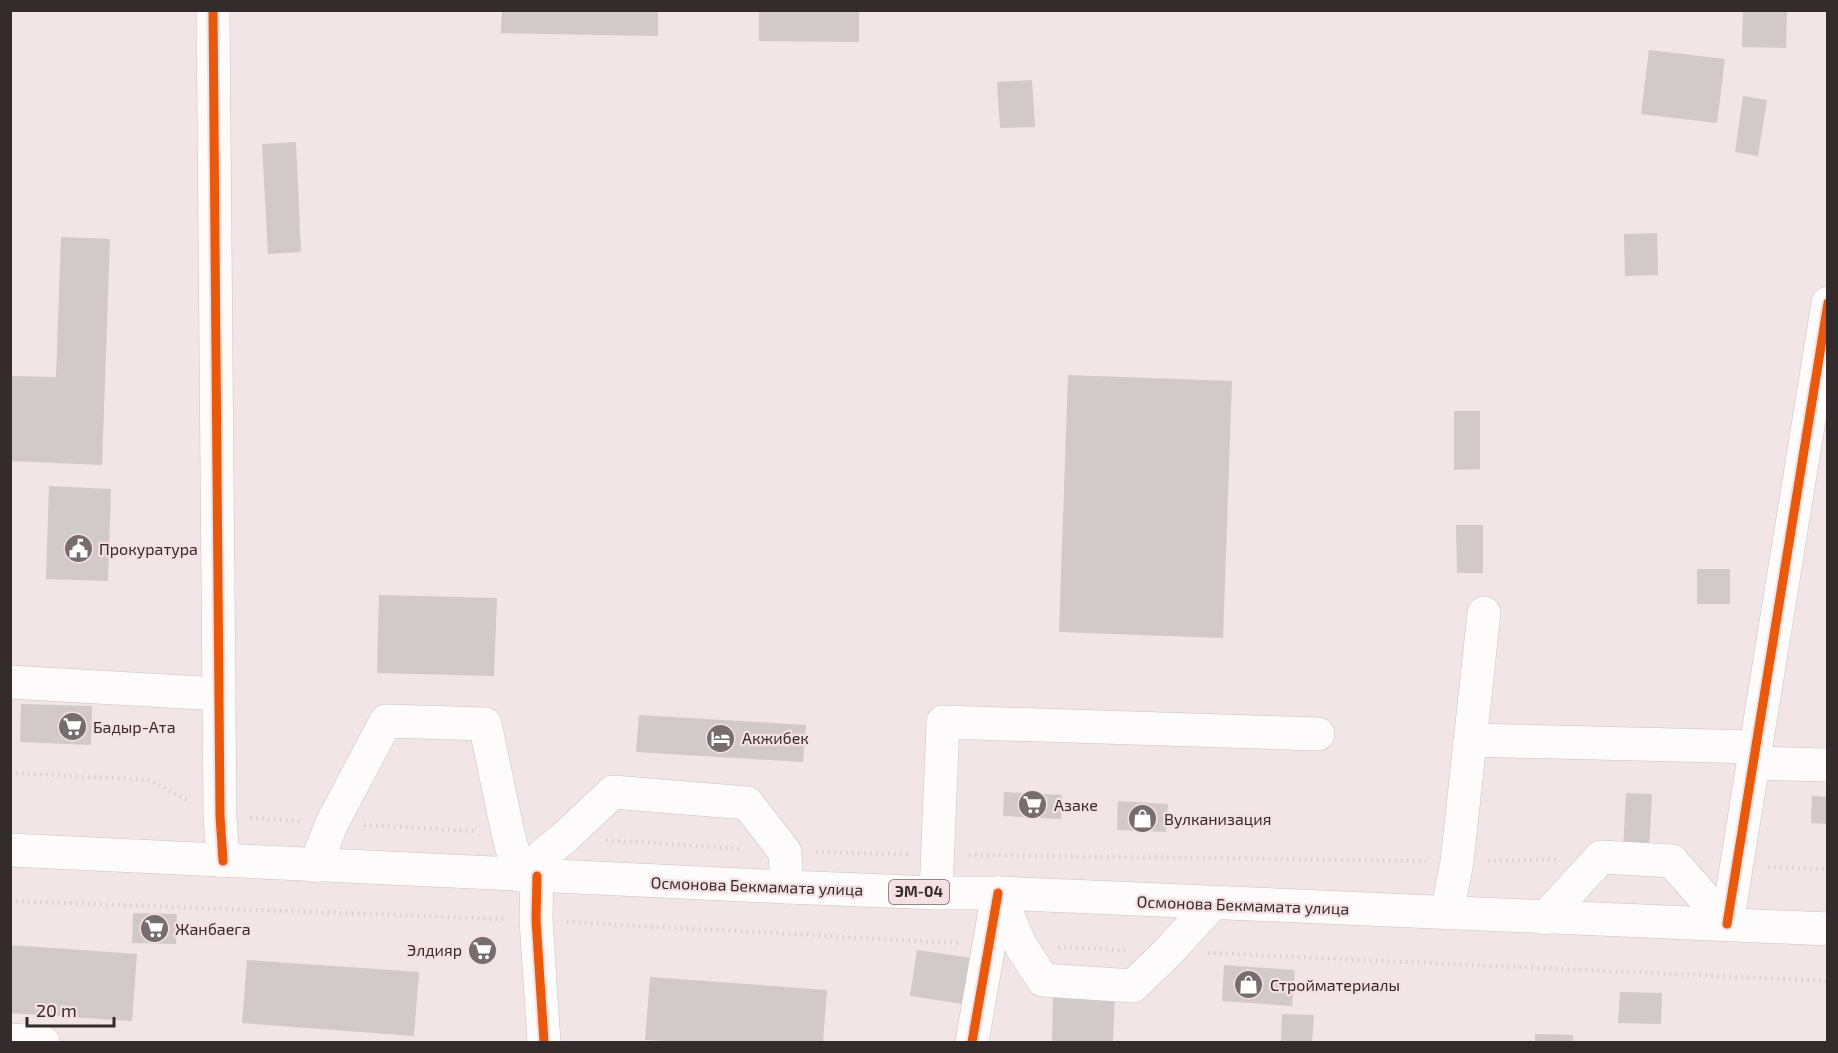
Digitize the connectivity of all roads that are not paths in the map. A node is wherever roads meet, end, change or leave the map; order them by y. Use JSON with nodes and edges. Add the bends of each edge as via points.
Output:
{"nodes":[{"id":1,"x":213,"y":10,"type":"edge"},
{"id":2,"x":1827,"y":303,"type":"edge"},
{"id":3,"x":1484,"y":613,"type":"dead end"},
{"id":4,"x":10,"y":682,"type":"edge"},
{"id":5,"x":219,"y":694,"type":"junction"},
{"id":6,"x":1317,"y":735,"type":"dead end"},
{"id":7,"x":1470,"y":740,"type":"junction"},
{"id":8,"x":1754,"y":755,"type":"junction"},
{"id":9,"x":1827,"y":765,"type":"edge"},
{"id":10,"x":10,"y":850,"type":"edge"},
{"id":11,"x":223,"y":861,"type":"junction"},
{"id":12,"x":315,"y":866,"type":"junction"},
{"id":13,"x":528,"y":876,"type":"junction"},
{"id":14,"x":787,"y":887,"type":"junction"},
{"id":15,"x":936,"y":893,"type":"junction"},
{"id":16,"x":998,"y":893,"type":"junction"},
{"id":17,"x":1212,"y":904,"type":"junction"},
{"id":18,"x":1447,"y":913,"type":"junction"},
{"id":19,"x":1545,"y":918,"type":"junction"},
{"id":20,"x":1727,"y":924,"type":"junction"},
{"id":21,"x":1827,"y":929,"type":"edge"},
{"id":22,"x":10,"y":1041,"type":"edge"},
{"id":23,"x":43,"y":1042,"type":"edge"},
{"id":24,"x":544,"y":1042,"type":"edge"},
{"id":25,"x":972,"y":1042,"type":"edge"}],
"edges":[{"from":1,"to":5,"type":"main road"},
{"from":2,"to":8,"type":"main road"},
{"from":3,"to":7,"type":"main road"},
{"from":4,"to":5,"type":"main road"},
{"from":5,"to":11,"type":"main road"},
{"from":6,"to":15,"type":"main road","via":[[943,722]]},
{"from":7,"to":8,"type":"main road"},
{"from":7,"to":18,"type":"main road","via":[[1457,862]]},
{"from":8,"to":9,"type":"main road"},
{"from":8,"to":20,"type":"main road"},
{"from":10,"to":11,"type":"main road","name":"Осмонова Бекмамата улица","number":"ЭМ-04"},
{"from":11,"to":12,"type":"main road","name":"Осмонова Бекмамата улица","number":"ЭМ-04"},
{"from":12,"to":13,"type":"main road","name":"Осмонова Бекмамата улица","number":"ЭМ-04"},
{"from":12,"to":13,"type":"main road","via":[[332,824],[386,721],[485,724],[508,833]]},
{"from":13,"to":14,"type":"main road","name":"Осмонова Бекмамата улица","number":"ЭМ-04"},
{"from":13,"to":14,"type":"main road","via":[[613,792],[747,803],[785,852]]},
{"from":13,"to":24,"type":"main road","via":[[536,920]]},
{"from":14,"to":15,"type":"main road","name":"Осмонова Бекмамата улица","number":"ЭМ-04"},
{"from":15,"to":16,"type":"main road","name":"Осмонова Бекмамата улица","number":"ЭМ-04"},
{"from":16,"to":17,"type":"main road","name":"Осмонова Бекмамата улица","number":"ЭМ-04"},
{"from":16,"to":17,"type":"main road","via":[[1021,946],[1043,980],[1133,986]]},
{"from":16,"to":25,"type":"main road"},
{"from":17,"to":18,"type":"main road","name":"Осмонова Бекмамата улица","number":"ЭМ-04"},
{"from":18,"to":19,"type":"main road","name":"Осмонова Бекмамата улица","number":"ЭМ-04"},
{"from":19,"to":20,"type":"main road","name":"Осмонова Бекмамата улица","number":"ЭМ-04"},
{"from":19,"to":20,"type":"main road","via":[[1601,857],[1672,861]]},
{"from":20,"to":21,"type":"main road","name":"Осмонова Бекмамата улица","number":"ЭМ-04"},
{"from":22,"to":23,"type":"main road"}]}
